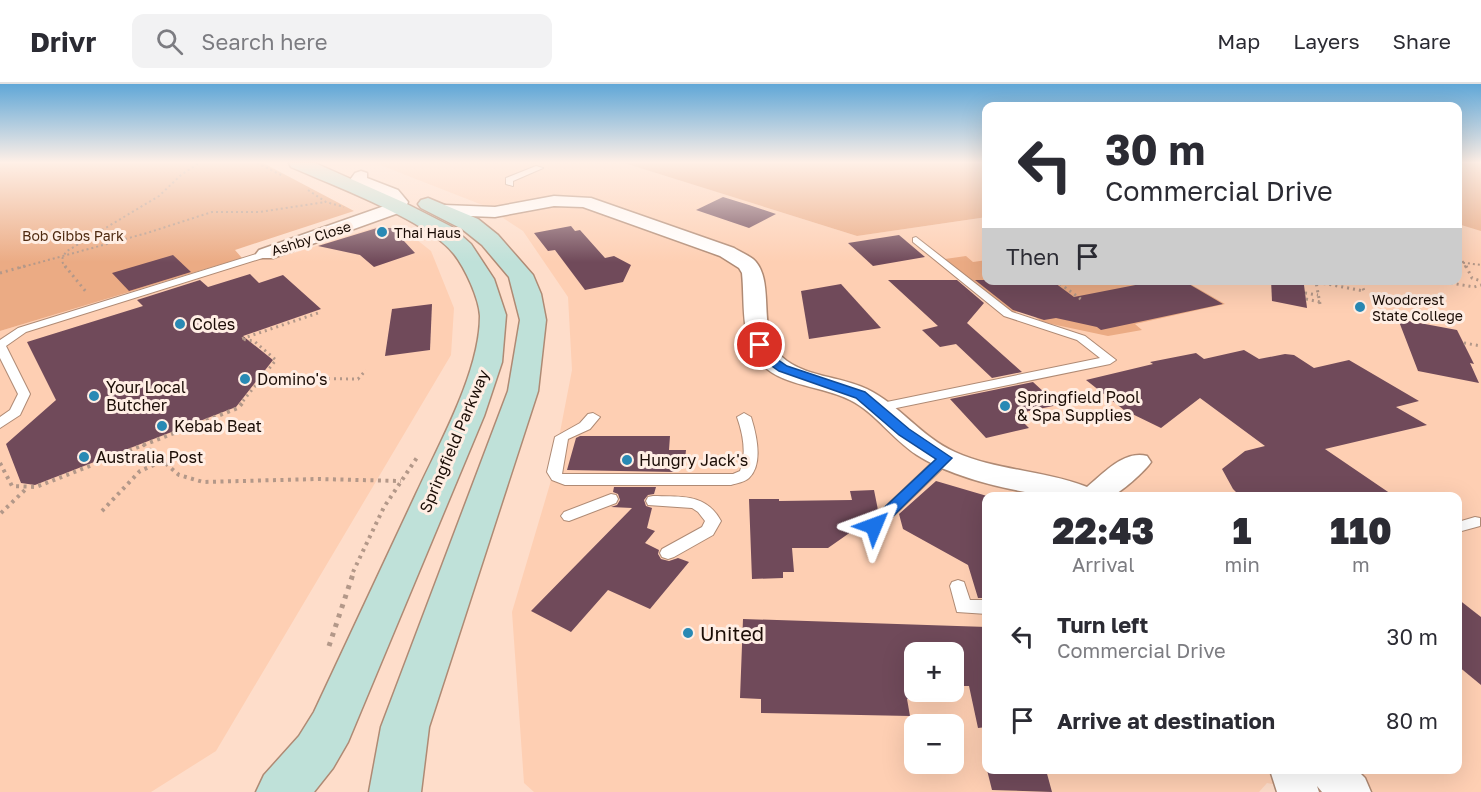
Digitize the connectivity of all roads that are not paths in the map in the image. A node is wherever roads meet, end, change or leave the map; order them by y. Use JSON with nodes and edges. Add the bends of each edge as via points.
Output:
{"nodes":[{"id":1,"x":355,"y":196,"type":"edge"},
{"id":2,"x":394,"y":196,"type":"edge"},
{"id":3,"x":410,"y":196,"type":"edge"},
{"id":4,"x":531,"y":207,"type":"junction"},
{"id":5,"x":375,"y":208,"type":"junction"},
{"id":6,"x":444,"y":210,"type":"junction"},
{"id":7,"x":407,"y":212,"type":"junction"},
{"id":8,"x":490,"y":240,"type":"junction"},
{"id":9,"x":916,"y":240,"type":"dead end"},
{"id":10,"x":266,"y":254,"type":"joint"},
{"id":11,"x":0,"y":345,"type":"edge"},
{"id":12,"x":877,"y":408,"type":"junction"},
{"id":13,"x":592,"y":417,"type":"dead end"},
{"id":14,"x":744,"y":417,"type":"dead end"},
{"id":15,"x":0,"y":424,"type":"edge"},
{"id":16,"x":945,"y":458,"type":"junction"},
{"id":17,"x":1137,"y":462,"type":"dead end"},
{"id":18,"x":1072,"y":492,"type":"edge"},
{"id":19,"x":1099,"y":492,"type":"edge"},
{"id":20,"x":611,"y":499,"type":"dead end"},
{"id":21,"x":653,"y":501,"type":"dead end"},
{"id":22,"x":568,"y":516,"type":"dead end"},
{"id":23,"x":1475,"y":522,"type":"dead end"},
{"id":24,"x":874,"y":526,"type":"dead end"},
{"id":25,"x":1462,"y":526,"type":"edge"},
{"id":26,"x":668,"y":553,"type":"dead end"},
{"id":27,"x":958,"y":586,"type":"dead end"},
{"id":28,"x":982,"y":607,"type":"edge"},
{"id":29,"x":1292,"y":774,"type":"edge"},
{"id":30,"x":1333,"y":774,"type":"edge"},
{"id":31,"x":282,"y":792,"type":"edge"},
{"id":32,"x":395,"y":792,"type":"edge"},
{"id":33,"x":1298,"y":792,"type":"edge"},
{"id":34,"x":1350,"y":792,"type":"edge"}],
"edges":[{"from":1,"to":5,"type":"main road","name":"Springfield Parkway"},
{"from":2,"to":7,"type":"street"},
{"from":3,"to":6,"type":"main road"},
{"from":4,"to":6,"type":"street","via":[[495,212]]},
{"from":4,"to":8,"type":"street","via":[[500,226]]},
{"from":4,"to":12,"type":"street","via":[[554,201],[585,202],[736,256],[752,273],[760,345],[770,360],[860,395]]},
{"from":5,"to":7,"type":"main road","name":"Springfield Parkway"},
{"from":5,"to":10,"type":"street","name":"Ashby Close"},
{"from":6,"to":8,"type":"main road"},
{"from":7,"to":31,"type":"main road","name":"Springfield Parkway","via":[[444,232],[463,249],[482,279],[493,315],[487,362],[468,416],[331,727],[316,752]]},
{"from":8,"to":32,"type":"main road","via":[[521,275],[528,294],[533,320],[523,391],[408,716]]},
{"from":9,"to":12,"type":"lane","via":[[1008,314],[1081,338],[1110,360]]},
{"from":10,"to":11,"type":"lane","via":[[22,330]]},
{"from":11,"to":15,"type":"lane","via":[[24,394],[15,412]]},
{"from":12,"to":16,"type":"street","via":[[904,432]]},
{"from":13,"to":14,"type":"lane","via":[[585,426],[562,437],[554,472],[557,477],[743,477],[749,469],[750,440]]},
{"from":16,"to":18,"type":"street","via":[[968,468]]},
{"from":16,"to":24,"type":"lane"},
{"from":17,"to":19,"type":"street"},
{"from":20,"to":22,"type":"lane"},
{"from":21,"to":26,"type":"lane","via":[[701,505],[713,521],[708,531]]},
{"from":23,"to":25,"type":"lane"},
{"from":27,"to":28,"type":"lane","via":[[963,607]]},
{"from":29,"to":33,"type":"street"},
{"from":30,"to":34,"type":"street"}]}
